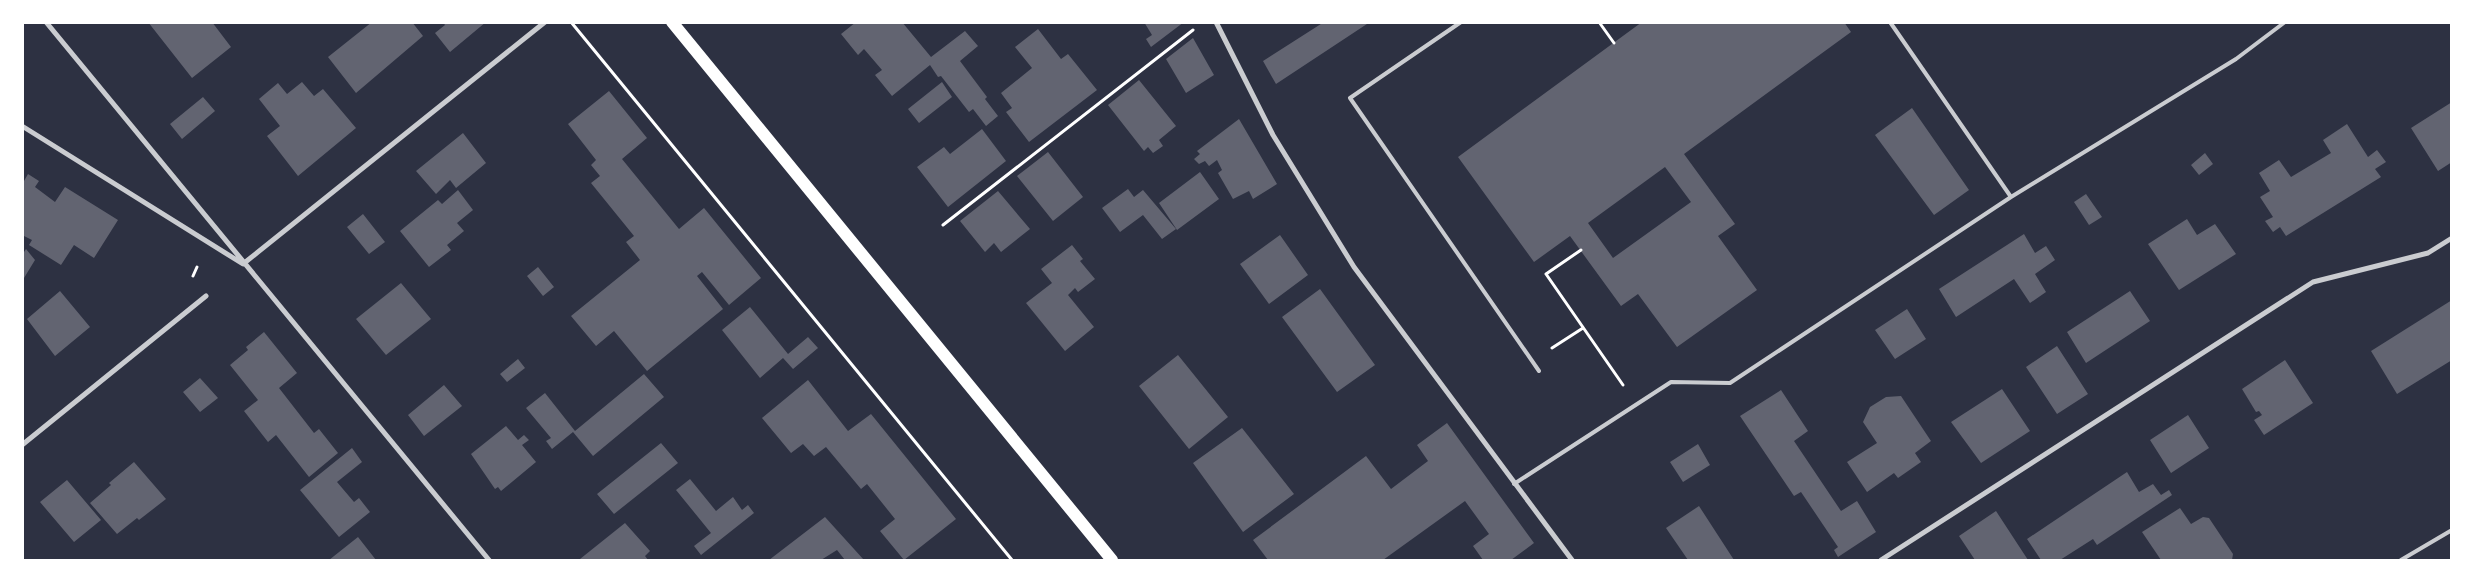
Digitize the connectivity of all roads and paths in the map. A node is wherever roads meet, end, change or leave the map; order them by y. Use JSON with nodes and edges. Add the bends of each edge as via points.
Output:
{"nodes":[{"id":1,"x":46,"y":22,"type":"edge"},
{"id":2,"x":546,"y":22,"type":"edge"},
{"id":3,"x":571,"y":22,"type":"edge"},
{"id":4,"x":672,"y":22,"type":"edge"},
{"id":5,"x":1216,"y":22,"type":"edge"},
{"id":6,"x":1461,"y":22,"type":"edge"},
{"id":7,"x":1599,"y":22,"type":"edge"},
{"id":8,"x":1890,"y":22,"type":"edge"},
{"id":9,"x":2285,"y":22,"type":"edge"},
{"id":10,"x":1197,"y":26,"type":"dead end"},
{"id":11,"x":1614,"y":43,"type":"dead end"},
{"id":12,"x":22,"y":126,"type":"edge"},
{"id":13,"x":2011,"y":197,"type":"junction"},
{"id":14,"x":943,"y":225,"type":"dead end"},
{"id":15,"x":2452,"y":238,"type":"edge"},
{"id":16,"x":1581,"y":250,"type":"dead end"},
{"id":17,"x":244,"y":264,"type":"junction"},
{"id":18,"x":206,"y":296,"type":"dead end"},
{"id":19,"x":1583,"y":328,"type":"junction"},
{"id":20,"x":1532,"y":360,"type":"junction"},
{"id":21,"x":1540,"y":371,"type":"dead end"},
{"id":22,"x":1637,"y":404,"type":"junction"},
{"id":23,"x":22,"y":445,"type":"edge"},
{"id":24,"x":1514,"y":484,"type":"junction"},
{"id":25,"x":2452,"y":530,"type":"edge"},
{"id":26,"x":489,"y":560,"type":"edge"},
{"id":27,"x":1012,"y":560,"type":"edge"},
{"id":28,"x":1112,"y":560,"type":"edge"},
{"id":29,"x":1572,"y":560,"type":"edge"},
{"id":30,"x":1880,"y":560,"type":"edge"},
{"id":31,"x":2401,"y":560,"type":"edge"}],
"edges":[{"from":1,"to":17,"type":"street"},
{"from":2,"to":17,"type":"street"},
{"from":3,"to":27,"type":"path"},
{"from":4,"to":28,"type":"main road"},
{"from":5,"to":24,"type":"street","via":[[1273,135],[1354,267]]},
{"from":6,"to":20,"type":"lane","via":[[1350,98]]},
{"from":7,"to":11,"type":"path"},
{"from":8,"to":13,"type":"lane"},
{"from":9,"to":13,"type":"lane","via":[[2236,59]]},
{"from":10,"to":14,"type":"path"},
{"from":12,"to":17,"type":"street"},
{"from":13,"to":22,"type":"lane","via":[[1730,383],[1671,382]]},
{"from":15,"to":30,"type":"street","via":[[2428,253],[2313,282]]},
{"from":16,"to":19,"type":"path","via":[[1546,274]]},
{"from":17,"to":26,"type":"street"},
{"from":18,"to":23,"type":"street"},
{"from":19,"to":20,"type":"path"},
{"from":19,"to":22,"type":"path"},
{"from":20,"to":21,"type":"lane"},
{"from":22,"to":24,"type":"lane"},
{"from":24,"to":29,"type":"street"},
{"from":25,"to":31,"type":"lane"}]}
